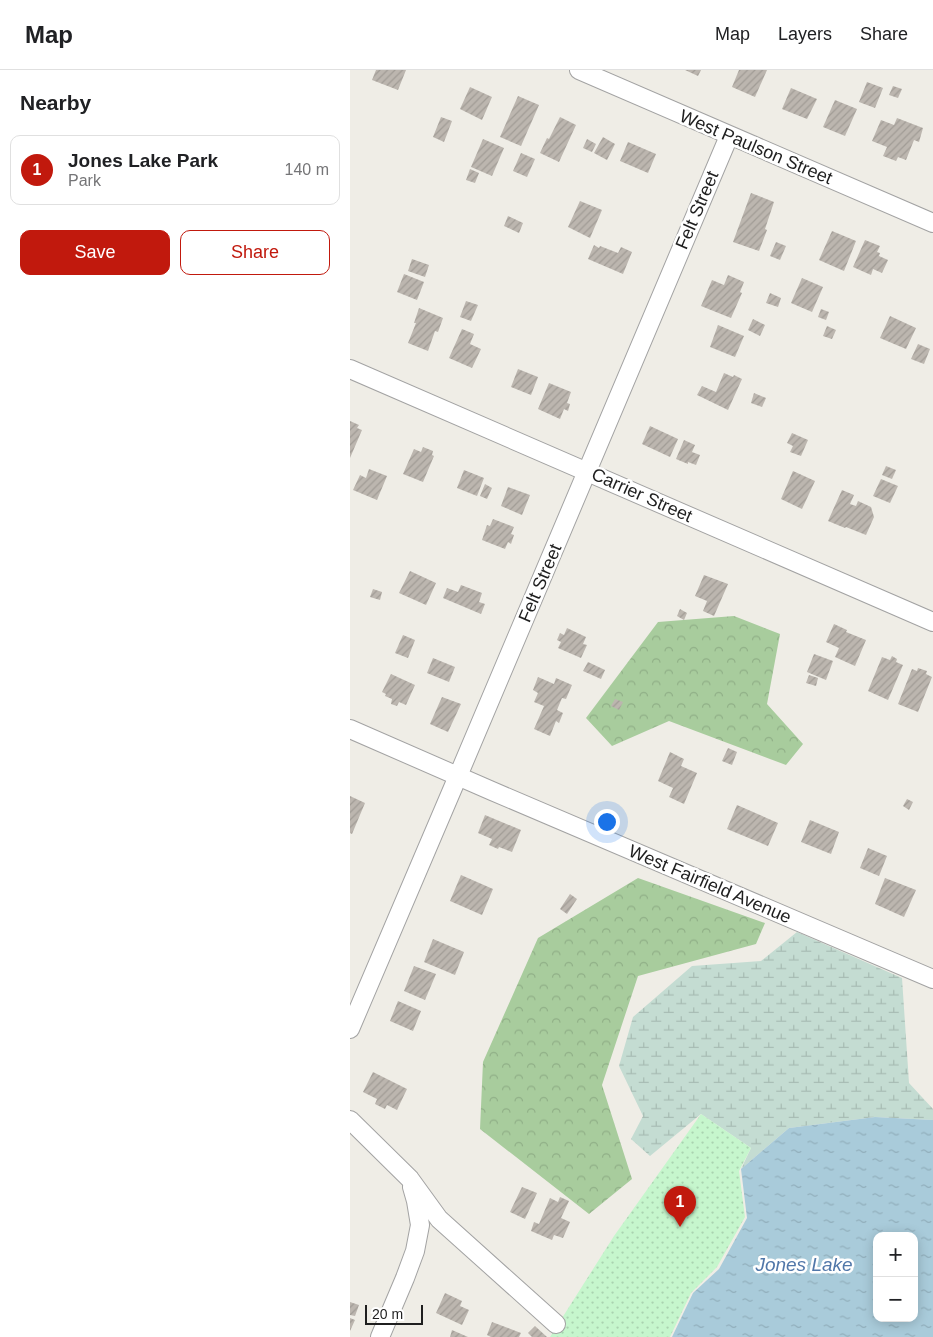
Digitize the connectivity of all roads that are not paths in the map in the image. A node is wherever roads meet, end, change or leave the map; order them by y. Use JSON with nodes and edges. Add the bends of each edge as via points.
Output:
{"nodes":[{"id":1,"x":579,"y":70,"type":"edge"},
{"id":2,"x":729,"y":136,"type":"junction"},
{"id":3,"x":933,"y":223,"type":"edge"},
{"id":4,"x":350,"y":369,"type":"edge"},
{"id":5,"x":586,"y":471,"type":"junction"},
{"id":6,"x":933,"y":622,"type":"edge"},
{"id":7,"x":350,"y":729,"type":"edge"},
{"id":8,"x":458,"y":776,"type":"junction"},
{"id":9,"x":933,"y":979,"type":"edge"},
{"id":10,"x":350,"y":1030,"type":"edge"},
{"id":11,"x":350,"y":1120,"type":"edge"},
{"id":12,"x":410,"y":1179,"type":"junction"},
{"id":13,"x":556,"y":1324,"type":"dead end"},
{"id":14,"x":380,"y":1337,"type":"edge"}],
"edges":[{"from":1,"to":2,"type":"street","name":"West Paulson Street"},
{"from":2,"to":3,"type":"street","name":"West Paulson Street"},
{"from":2,"to":5,"type":"street","name":"Felt Street"},
{"from":4,"to":5,"type":"street","name":"Carrier Street"},
{"from":5,"to":6,"type":"street","name":"Carrier Street"},
{"from":5,"to":8,"type":"street","name":"Felt Street"},
{"from":7,"to":8,"type":"street","name":"West Fairfield Avenue"},
{"from":8,"to":9,"type":"street","name":"West Fairfield Avenue"},
{"from":8,"to":10,"type":"street","name":"Felt Street"},
{"from":11,"to":12,"type":"street"},
{"from":12,"to":13,"type":"street","via":[[439,1219]]},
{"from":12,"to":14,"type":"street","via":[[420,1225],[415,1252]]}]}
